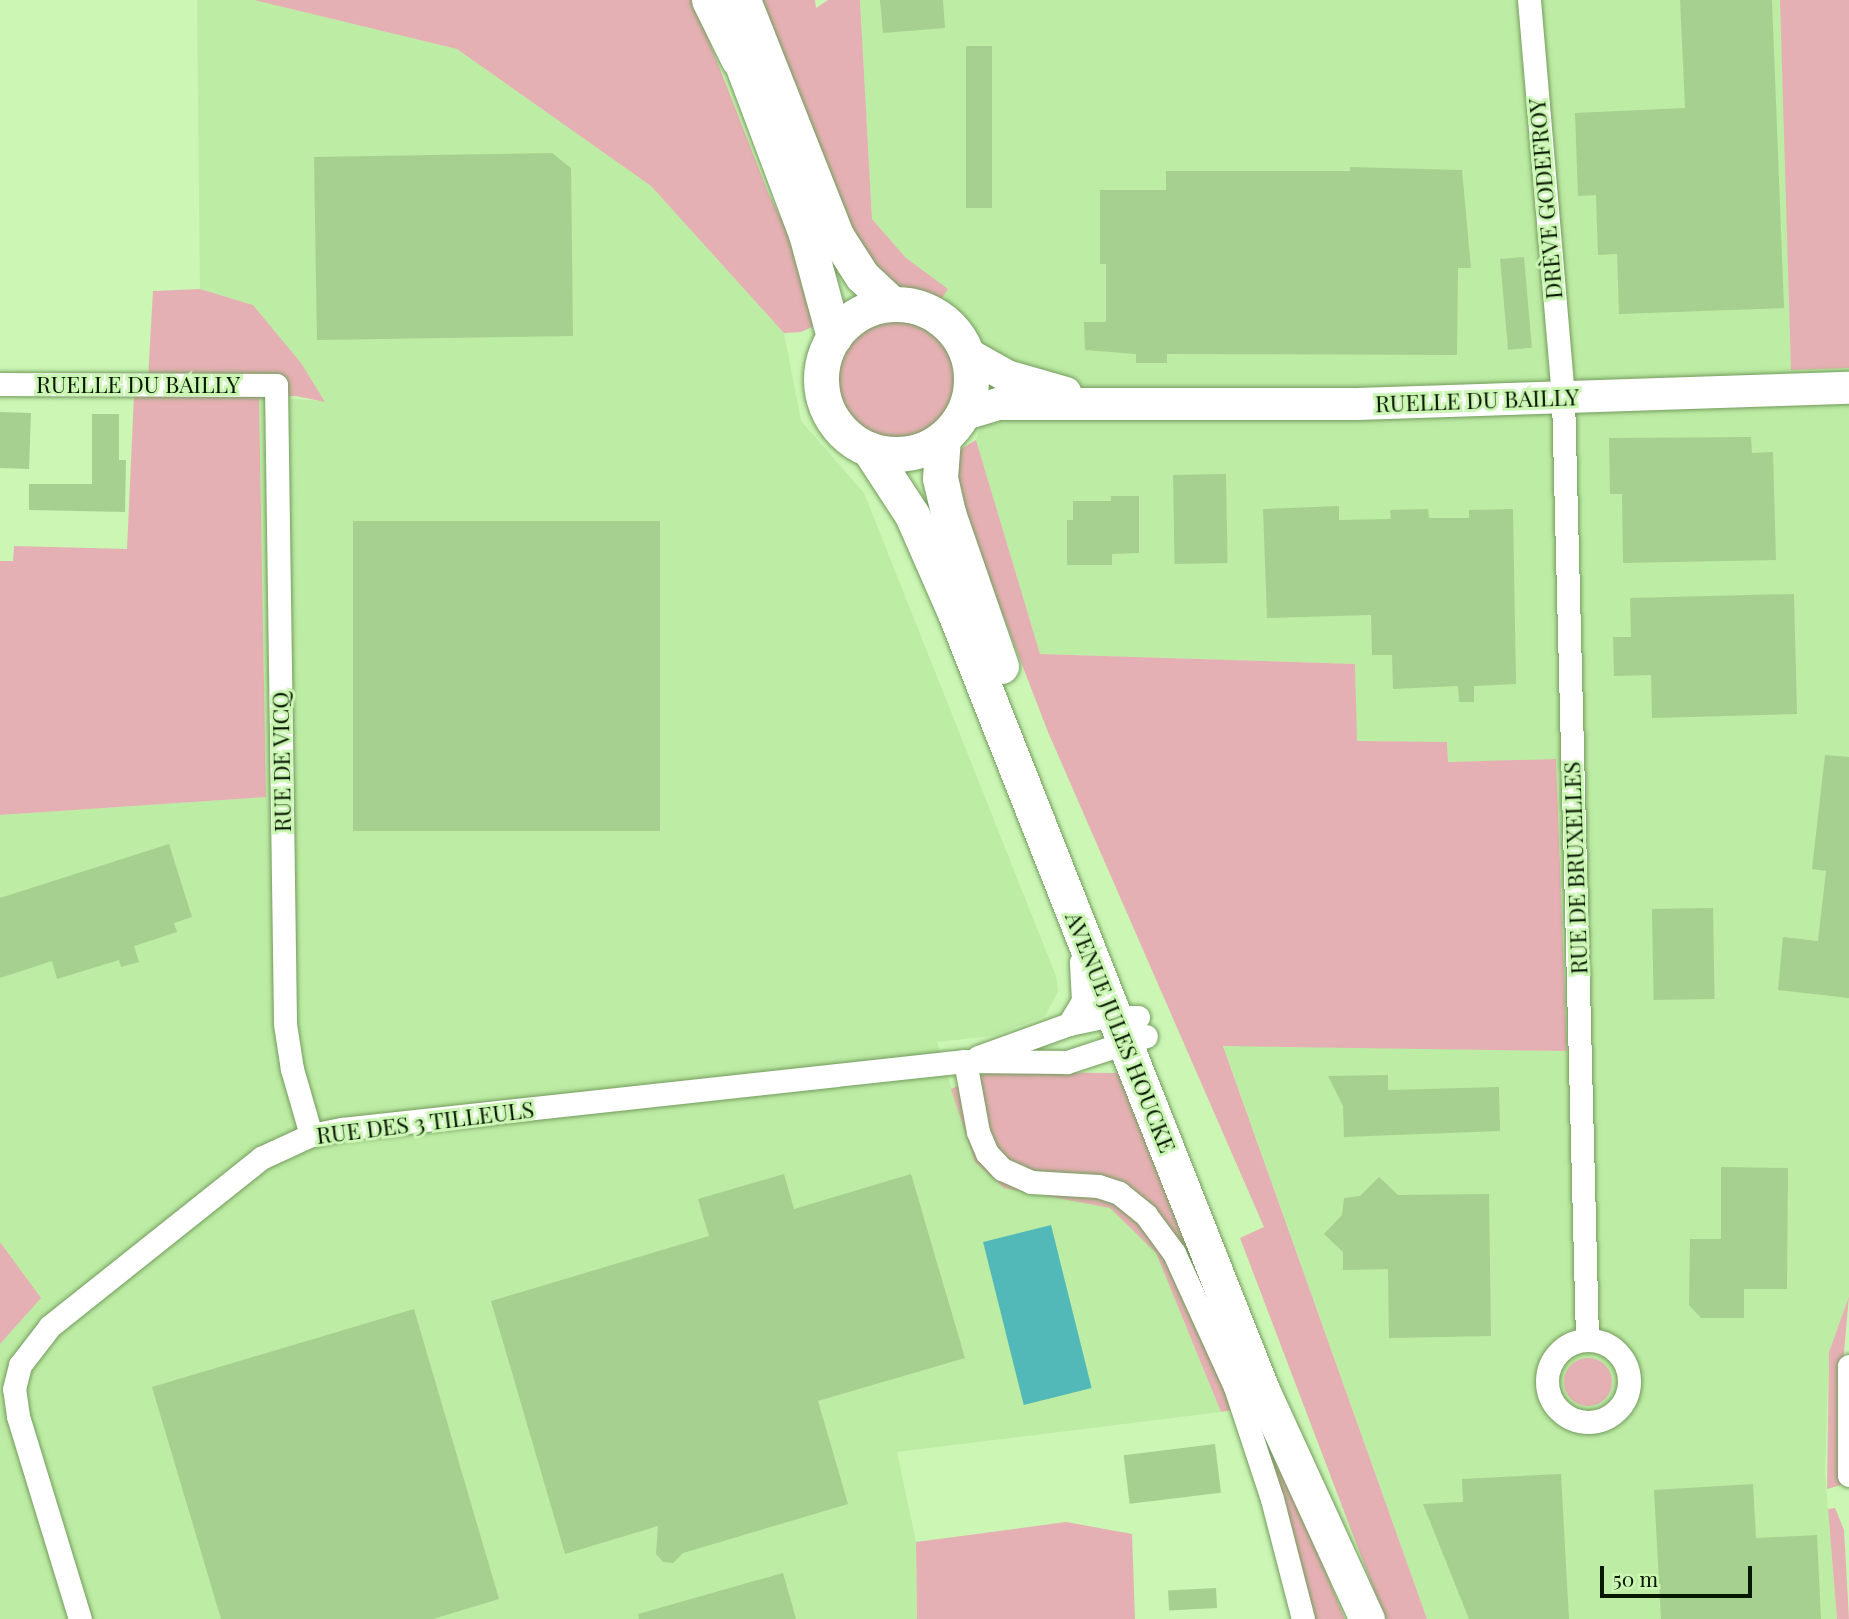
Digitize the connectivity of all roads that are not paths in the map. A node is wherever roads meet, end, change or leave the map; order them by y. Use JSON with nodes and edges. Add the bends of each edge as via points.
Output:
{"nodes":[{"id":1,"x":711,"y":0,"type":"edge"},
{"id":2,"x":719,"y":0,"type":"edge"},
{"id":3,"x":743,"y":0,"type":"edge"},
{"id":4,"x":1529,"y":0,"type":"edge"},
{"id":5,"x":740,"y":59,"type":"junction"},
{"id":6,"x":892,"y":304,"type":"junction"},
{"id":7,"x":834,"y":337,"type":"junction"},
{"id":8,"x":966,"y":353,"type":"junction"},
{"id":9,"x":0,"y":384,"type":"edge"},
{"id":10,"x":276,"y":385,"type":"joint"},
{"id":11,"x":1849,"y":388,"type":"edge"},
{"id":12,"x":1563,"y":397,"type":"junction"},
{"id":13,"x":1105,"y":402,"type":"junction"},
{"id":14,"x":952,"y":426,"type":"junction"},
{"id":15,"x":869,"y":449,"type":"junction"},
{"id":16,"x":1054,"y":861,"type":"junction"},
{"id":17,"x":1069,"y":1024,"type":"junction"},
{"id":18,"x":1131,"y":1028,"type":"junction"},
{"id":19,"x":965,"y":1061,"type":"junction"},
{"id":20,"x":312,"y":1135,"type":"junction"},
{"id":21,"x":1587,"y":1339,"type":"dead end"},
{"id":22,"x":1849,"y":1366,"type":"edge"},
{"id":23,"x":1849,"y":1475,"type":"edge"},
{"id":24,"x":80,"y":1619,"type":"edge"},
{"id":25,"x":1303,"y":1619,"type":"edge"},
{"id":26,"x":1368,"y":1619,"type":"edge"}],
"edges":[{"from":1,"to":5,"type":"highway"},
{"from":2,"to":5,"type":"main road"},
{"from":3,"to":6,"type":"main road","via":[[837,237],[862,276]]},
{"from":4,"to":12,"type":"street","name":"DRÈVE GODEFROY"},
{"from":5,"to":7,"type":"main road","via":[[806,234]]},
{"from":6,"to":7,"type":"main road","via":[[859,314]]},
{"from":6,"to":8,"type":"main road","via":[[923,309],[941,319]]},
{"from":7,"to":15,"type":"main road","via":[[822,368],[824,401],[841,430]]},
{"from":8,"to":13,"type":"street","name":"RUELLE DU BAILLY","via":[[1019,380]]},
{"from":8,"to":14,"type":"main road","via":[[971,379]]},
{"from":9,"to":10,"type":"street","name":"RUELLE DU BAILLY"},
{"from":10,"to":20,"type":"street","name":"RUE DE VICQ","via":[[285,1024],[292,1069]]},
{"from":11,"to":12,"type":"street","name":"RUELLE DU BAILLY"},
{"from":12,"to":13,"type":"street","name":"RUELLE DU BAILLY","via":[[1343,404]]},
{"from":12,"to":21,"type":"street","name":"RUE DE BRUXELLES"},
{"from":13,"to":14,"type":"street","name":"RUELLE DU BAILLY","via":[[999,404]]},
{"from":14,"to":15,"type":"main road","via":[[907,453]]},
{"from":14,"to":18,"type":"main road","name":"AVENUE JULES HOUCKE","via":[[940,478],[955,536]]},
{"from":15,"to":16,"type":"main road","name":"AVENUE JULES HOUCKE","via":[[892,479],[923,538]]},
{"from":16,"to":17,"type":"street","via":[[1085,981],[1083,1001]]},
{"from":16,"to":18,"type":"main road","name":"AVENUE JULES HOUCKE"},
{"from":17,"to":18,"type":"street","name":"RUE DES 3 TILLEULS"},
{"from":17,"to":19,"type":"street","name":"RUE DES 3 TILLEULS"},
{"from":18,"to":19,"type":"street","name":"RUE DES 3 TILLEULS","via":[[1067,1062]]},
{"from":18,"to":26,"type":"main road","name":"AVENUE JULES HOUCKE"},
{"from":19,"to":20,"type":"street","name":"RUE DES 3 TILLEULS"},
{"from":19,"to":25,"type":"street","via":[[978,1132],[987,1153],[1002,1169],[1031,1182],[1098,1186],[1119,1193],[1146,1215],[1174,1253],[1235,1387],[1272,1499]]},
{"from":20,"to":24,"type":"street","name":"RUE DES 3 TILLEULS","via":[[245,1169],[50,1326],[20,1365],[15,1390],[18,1416]]},
{"from":22,"to":23,"type":"street"}]}
